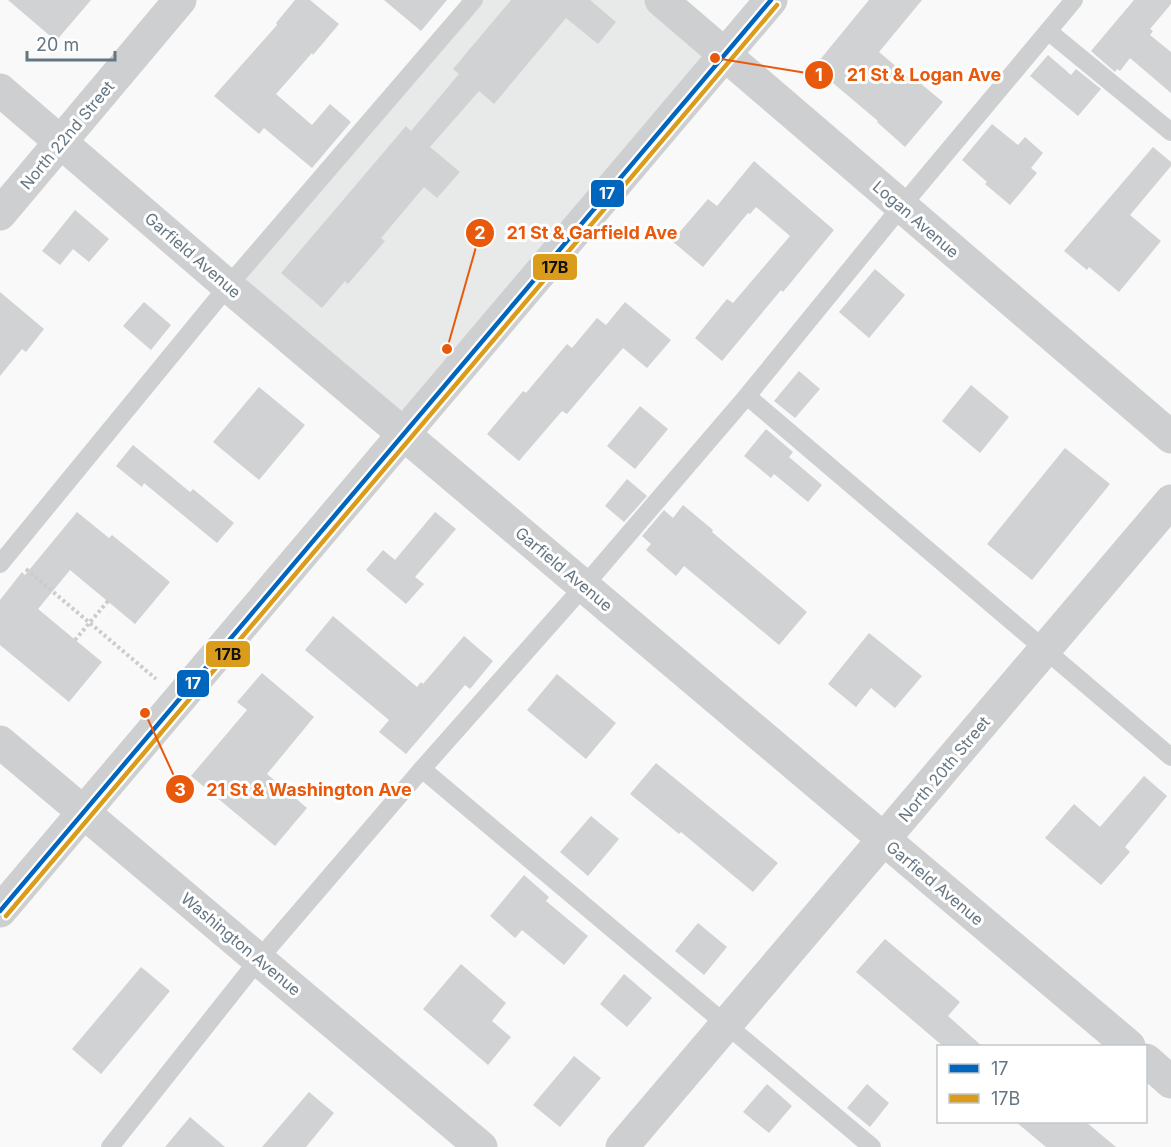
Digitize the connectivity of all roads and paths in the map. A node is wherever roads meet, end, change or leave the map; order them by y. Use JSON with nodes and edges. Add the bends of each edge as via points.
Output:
{"nodes":[{"id":1,"x":180,"y":0,"type":"edge"},
{"id":2,"x":474,"y":0,"type":"edge"},
{"id":3,"x":661,"y":0,"type":"edge"},
{"id":4,"x":771,"y":0,"type":"edge"},
{"id":5,"x":1074,"y":0,"type":"edge"},
{"id":6,"x":1048,"y":31,"type":"junction"},
{"id":7,"x":725,"y":55,"type":"junction"},
{"id":8,"x":0,"y":90,"type":"edge"},
{"id":9,"x":1171,"y":132,"type":"edge"},
{"id":10,"x":62,"y":142,"type":"junction"},
{"id":11,"x":901,"y":207,"type":"junction"},
{"id":12,"x":0,"y":214,"type":"edge"},
{"id":13,"x":228,"y":286,"type":"junction"},
{"id":14,"x":747,"y":396,"type":"junction"},
{"id":15,"x":403,"y":433,"type":"junction"},
{"id":16,"x":1171,"y":437,"type":"edge"},
{"id":17,"x":1171,"y":501,"type":"edge"},
{"id":18,"x":4,"y":559,"type":"edge"},
{"id":19,"x":584,"y":586,"type":"junction"},
{"id":20,"x":108,"y":602,"type":"dead end"},
{"id":21,"x":89,"y":622,"type":"junction"},
{"id":22,"x":75,"y":640,"type":"dead end"},
{"id":23,"x":1046,"y":650,"type":"junction"},
{"id":24,"x":179,"y":699,"type":"junction"},
{"id":25,"x":0,"y":742,"type":"edge"},
{"id":26,"x":1171,"y":757,"type":"edge"},
{"id":27,"x":422,"y":769,"type":"junction"},
{"id":28,"x":84,"y":812,"type":"junction"},
{"id":29,"x":884,"y":840,"type":"junction"},
{"id":30,"x":0,"y":911,"type":"edge"},
{"id":31,"x":259,"y":959,"type":"junction"},
{"id":32,"x":726,"y":1024,"type":"junction"},
{"id":33,"x":1127,"y":1045,"type":"edge"},
{"id":34,"x":1147,"y":1061,"type":"edge"},
{"id":35,"x":1171,"y":1082,"type":"edge"},
{"id":36,"x":114,"y":1146,"type":"edge"},
{"id":37,"x":481,"y":1147,"type":"edge"},
{"id":38,"x":622,"y":1147,"type":"edge"},
{"id":39,"x":872,"y":1147,"type":"edge"}],
"edges":[{"from":1,"to":10,"type":"street","name":"North 22nd Street"},
{"from":2,"to":13,"type":"lane"},
{"from":3,"to":7,"type":"street","name":"Logan Avenue"},
{"from":4,"to":7,"type":"street"},
{"from":5,"to":6,"type":"lane"},
{"from":6,"to":9,"type":"lane"},
{"from":6,"to":11,"type":"lane"},
{"from":7,"to":11,"type":"street","name":"Logan Avenue"},
{"from":7,"to":15,"type":"street"},
{"from":8,"to":10,"type":"street","name":"Garfield Avenue"},
{"from":10,"to":12,"type":"street","name":"North 22nd Street"},
{"from":10,"to":13,"type":"street","name":"Garfield Avenue"},
{"from":11,"to":14,"type":"lane"},
{"from":11,"to":16,"type":"street","name":"Logan Avenue"},
{"from":13,"to":15,"type":"street","name":"Garfield Avenue"},
{"from":13,"to":18,"type":"lane"},
{"from":14,"to":19,"type":"lane"},
{"from":14,"to":23,"type":"lane"},
{"from":15,"to":19,"type":"street","name":"Garfield Avenue"},
{"from":15,"to":24,"type":"street"},
{"from":17,"to":23,"type":"street","name":"North 20th Street"},
{"from":18,"to":21,"type":"path"},
{"from":19,"to":27,"type":"lane"},
{"from":19,"to":29,"type":"street","name":"Garfield Avenue"},
{"from":20,"to":21,"type":"path"},
{"from":21,"to":22,"type":"path"},
{"from":21,"to":24,"type":"path"},
{"from":23,"to":26,"type":"lane"},
{"from":23,"to":29,"type":"street","name":"North 20th Street"},
{"from":24,"to":28,"type":"street"},
{"from":25,"to":28,"type":"street","name":"Washington Avenue"},
{"from":27,"to":31,"type":"lane"},
{"from":27,"to":32,"type":"lane"},
{"from":28,"to":30,"type":"street"},
{"from":28,"to":31,"type":"street","name":"Washington Avenue"},
{"from":29,"to":32,"type":"street","name":"North 20th Street"},
{"from":29,"to":33,"type":"street","name":"Garfield Avenue"},
{"from":31,"to":36,"type":"lane"},
{"from":31,"to":37,"type":"street","name":"Washington Avenue"},
{"from":32,"to":38,"type":"street","name":"North 20th Street"},
{"from":32,"to":39,"type":"lane"},
{"from":34,"to":35,"type":"street"}]}
